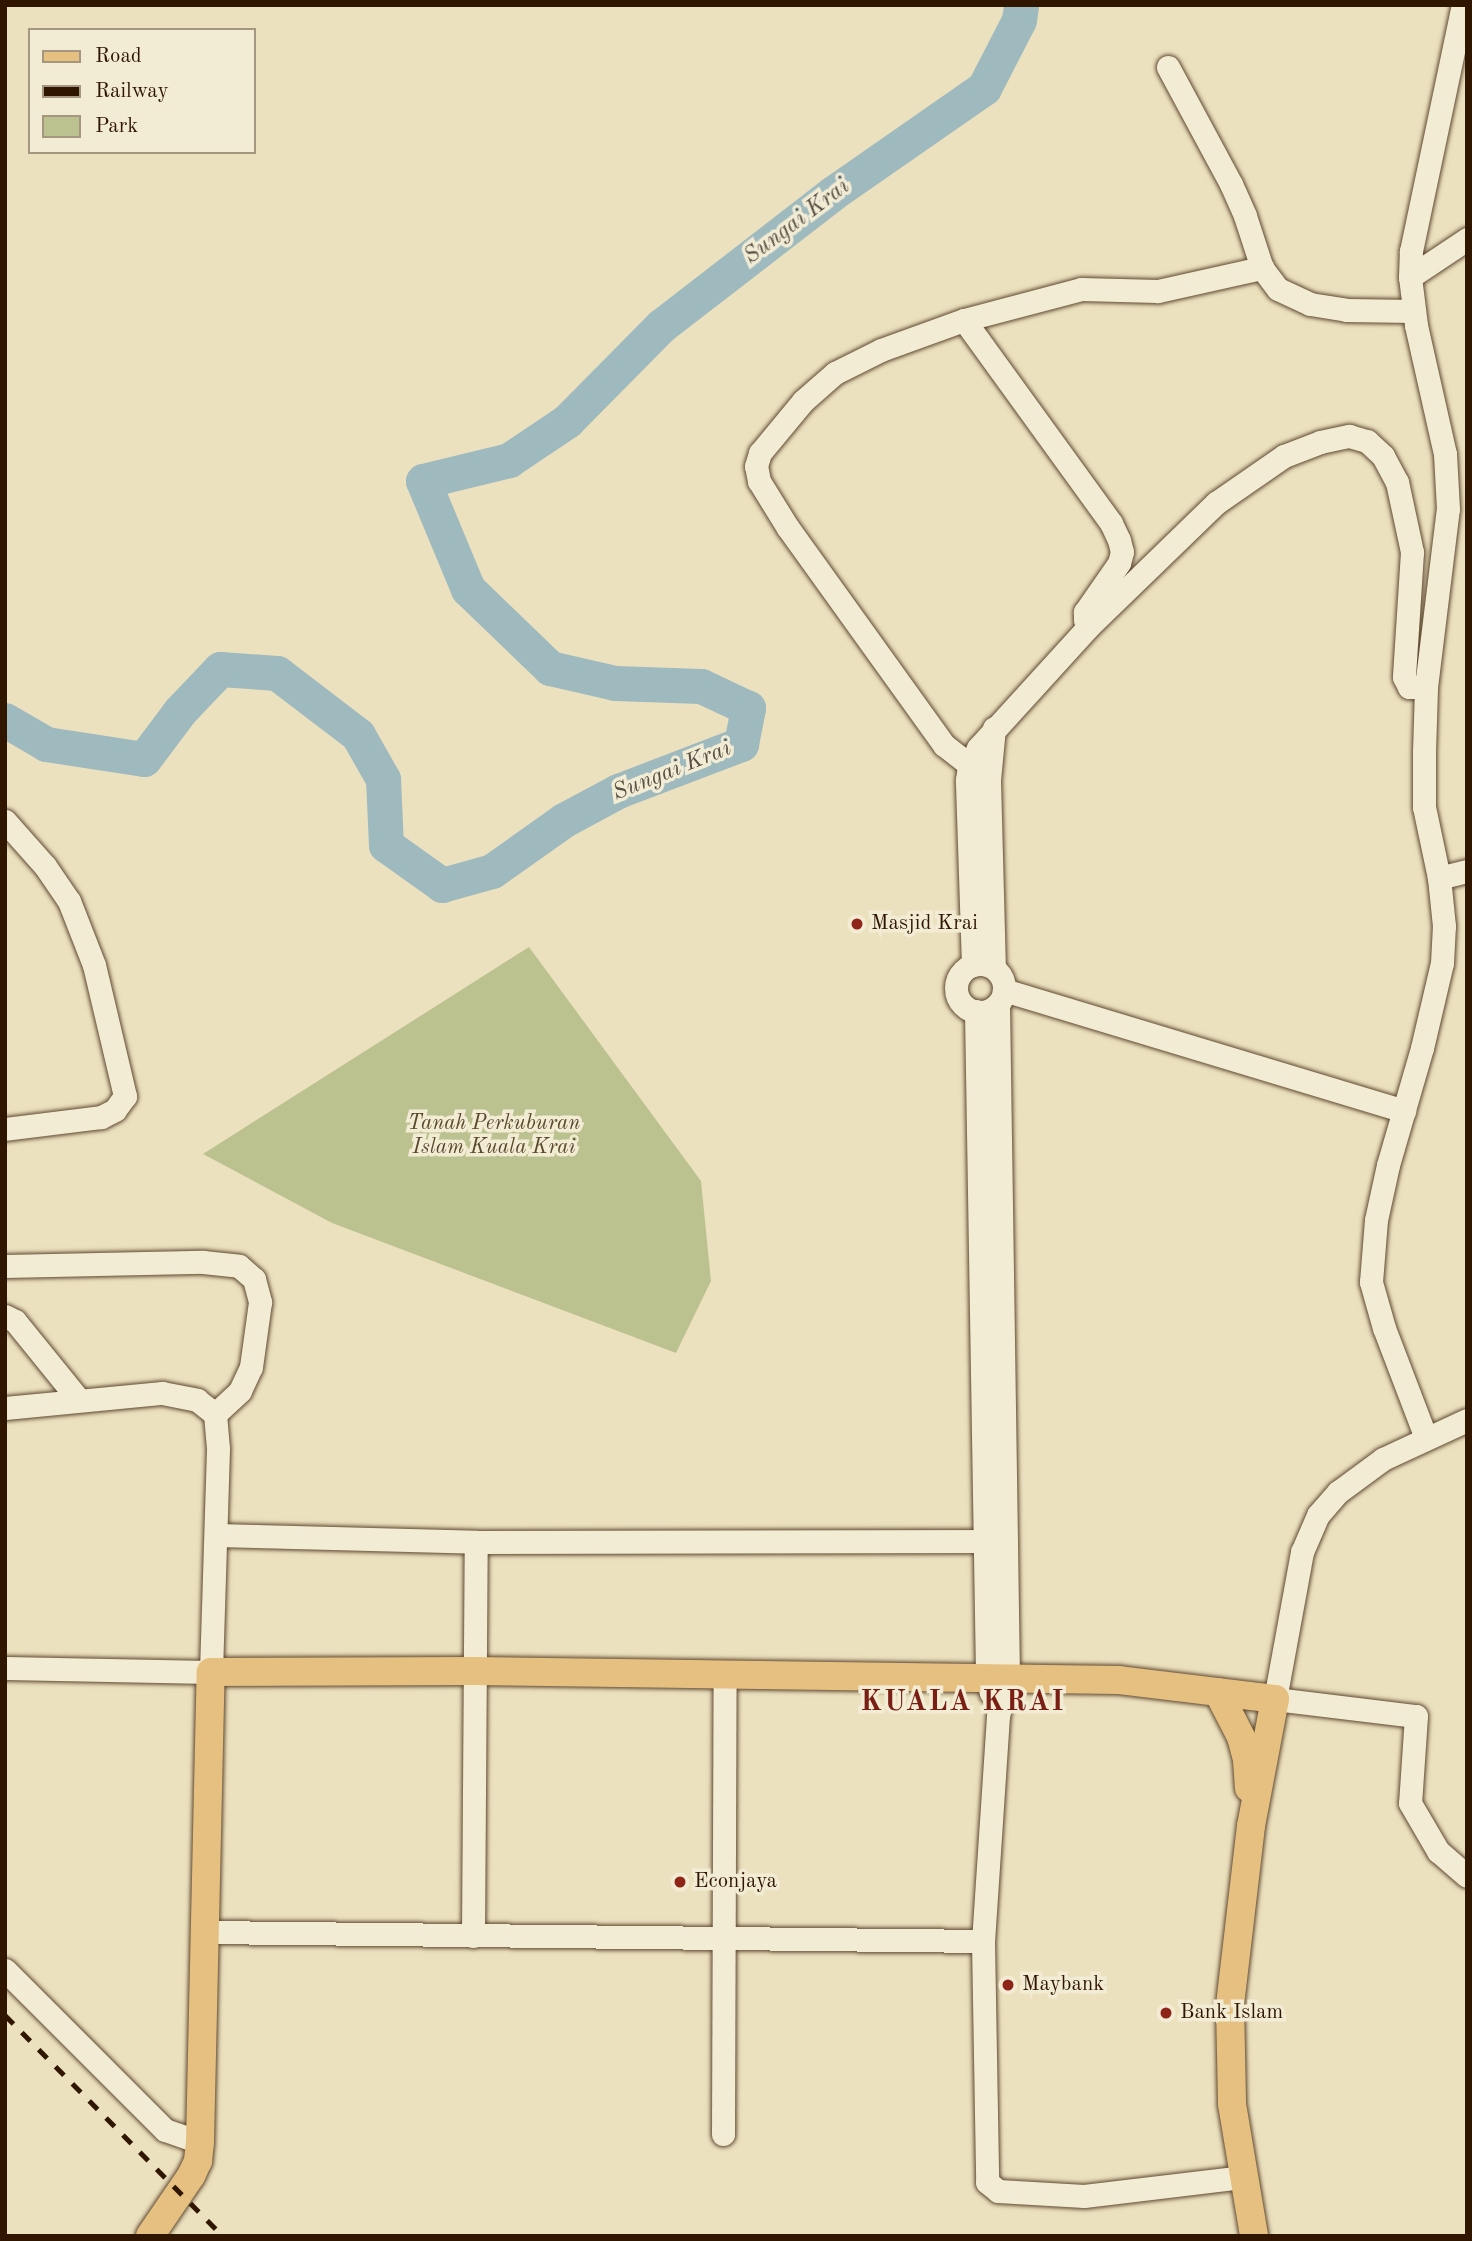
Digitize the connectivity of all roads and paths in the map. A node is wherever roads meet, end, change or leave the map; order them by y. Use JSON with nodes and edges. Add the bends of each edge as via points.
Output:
{"nodes":[{"id":1,"x":1463,"y":5,"type":"edge"},
{"id":2,"x":1167,"y":67,"type":"dead end"},
{"id":3,"x":1467,"y":239,"type":"edge"},
{"id":4,"x":1262,"y":268,"type":"junction"},
{"id":5,"x":1410,"y":277,"type":"junction"},
{"id":6,"x":1414,"y":311,"type":"junction"},
{"id":7,"x":964,"y":320,"type":"junction"},
{"id":8,"x":1088,"y":627,"type":"junction"},
{"id":9,"x":1426,"y":687,"type":"junction"},
{"id":10,"x":994,"y":727,"type":"junction"},
{"id":11,"x":969,"y":766,"type":"junction"},
{"id":12,"x":989,"y":779,"type":"junction"},
{"id":13,"x":5,"y":821,"type":"edge"},
{"id":14,"x":1467,"y":871,"type":"edge"},
{"id":15,"x":1439,"y":878,"type":"junction"},
{"id":16,"x":984,"y":967,"type":"junction"},
{"id":17,"x":993,"y":1002,"type":"junction"},
{"id":18,"x":1404,"y":1111,"type":"junction"},
{"id":19,"x":5,"y":1129,"type":"edge"},
{"id":20,"x":5,"y":1266,"type":"edge"},
{"id":21,"x":5,"y":1316,"type":"edge"},
{"id":22,"x":79,"y":1400,"type":"junction"},
{"id":23,"x":5,"y":1408,"type":"edge"},
{"id":24,"x":215,"y":1414,"type":"junction"},
{"id":25,"x":1467,"y":1420,"type":"edge"},
{"id":26,"x":1426,"y":1438,"type":"junction"},
{"id":27,"x":216,"y":1535,"type":"junction"},
{"id":28,"x":476,"y":1542,"type":"junction"},
{"id":29,"x":995,"y":1542,"type":"junction"},
{"id":30,"x":5,"y":1668,"type":"edge"},
{"id":31,"x":475,"y":1671,"type":"junction"},
{"id":32,"x":211,"y":1672,"type":"junction"},
{"id":33,"x":726,"y":1674,"type":"junction"},
{"id":34,"x":997,"y":1677,"type":"junction"},
{"id":35,"x":1218,"y":1692,"type":"junction"},
{"id":36,"x":1275,"y":1699,"type":"junction"},
{"id":37,"x":1251,"y":1826,"type":"junction"},
{"id":38,"x":1467,"y":1876,"type":"edge"},
{"id":39,"x":205,"y":1932,"type":"junction"},
{"id":40,"x":474,"y":1936,"type":"junction"},
{"id":41,"x":726,"y":1938,"type":"junction"},
{"id":42,"x":983,"y":1941,"type":"junction"},
{"id":43,"x":5,"y":1970,"type":"edge"},
{"id":44,"x":723,"y":2134,"type":"dead end"},
{"id":45,"x":200,"y":2142,"type":"junction"},
{"id":46,"x":1244,"y":2177,"type":"junction"},
{"id":47,"x":150,"y":2236,"type":"edge"},
{"id":48,"x":1254,"y":2236,"type":"edge"}],
"edges":[{"from":1,"to":5,"type":"street","via":[[1411,251]]},
{"from":2,"to":4,"type":"street","via":[[1231,184]]},
{"from":3,"to":5,"type":"street"},
{"from":4,"to":6,"type":"street","via":[[1278,289],[1310,304],[1346,310]]},
{"from":4,"to":7,"type":"street","via":[[1158,290],[1081,289]]},
{"from":5,"to":6,"type":"street"},
{"from":6,"to":9,"type":"street","via":[[1445,454],[1448,509]]},
{"from":7,"to":8,"type":"street","via":[[1119,540],[1119,563],[1085,612]]},
{"from":7,"to":11,"type":"street","via":[[881,350],[835,373],[803,401],[760,453],[756,466],[759,481],[788,528],[944,745]]},
{"from":8,"to":9,"type":"street","via":[[1216,503],[1284,456],[1349,436],[1367,441],[1383,456],[1396,482],[1412,552],[1404,677],[1409,687]]},
{"from":8,"to":10,"type":"street"},
{"from":9,"to":15,"type":"street","via":[[1424,807]]},
{"from":10,"to":11,"type":"street"},
{"from":10,"to":12,"type":"street"},
{"from":11,"to":12,"type":"street"},
{"from":11,"to":16,"type":"street"},
{"from":12,"to":16,"type":"street"},
{"from":13,"to":19,"type":"street","via":[[69,901],[94,965],[125,1096],[115,1110],[101,1117]]},
{"from":14,"to":15,"type":"street"},
{"from":15,"to":18,"type":"street","via":[[1442,962]]},
{"from":16,"to":17,"type":"street","via":[[1004,982]]},
{"from":16,"to":17,"type":"street","via":[[959,977],[957,991],[963,1004]]},
{"from":17,"to":18,"type":"street"},
{"from":17,"to":29,"type":"street"},
{"from":18,"to":26,"type":"street","via":[[1376,1220],[1371,1282]]},
{"from":20,"to":24,"type":"street","via":[[203,1262],[239,1266],[254,1279],[260,1302],[251,1367],[240,1391]]},
{"from":21,"to":22,"type":"street","via":[[15,1321]]},
{"from":22,"to":23,"type":"street"},
{"from":22,"to":24,"type":"street","via":[[162,1393],[197,1399]]},
{"from":24,"to":27,"type":"street"},
{"from":25,"to":26,"type":"street"},
{"from":26,"to":36,"type":"street","via":[[1383,1460],[1338,1492],[1318,1515],[1302,1552]]},
{"from":27,"to":28,"type":"street"},
{"from":27,"to":32,"type":"street"},
{"from":28,"to":29,"type":"street"},
{"from":28,"to":31,"type":"street"},
{"from":29,"to":34,"type":"street"},
{"from":30,"to":32,"type":"street"},
{"from":31,"to":32,"type":"main road"},
{"from":31,"to":33,"type":"main road"},
{"from":31,"to":40,"type":"street"},
{"from":32,"to":39,"type":"main road"},
{"from":33,"to":34,"type":"main road"},
{"from":33,"to":41,"type":"street"},
{"from":34,"to":35,"type":"main road","via":[[1136,1681]]},
{"from":34,"to":42,"type":"street"},
{"from":35,"to":36,"type":"main road"},
{"from":35,"to":37,"type":"main road","via":[[1235,1721],[1247,1760]]},
{"from":36,"to":37,"type":"main road"},
{"from":36,"to":38,"type":"street","via":[[1416,1716],[1410,1803],[1438,1851]]},
{"from":37,"to":46,"type":"main road","via":[[1230,2005],[1232,2104]]},
{"from":39,"to":40,"type":"street"},
{"from":39,"to":45,"type":"main road"},
{"from":40,"to":41,"type":"street"},
{"from":41,"to":42,"type":"street"},
{"from":41,"to":44,"type":"street"},
{"from":42,"to":46,"type":"street","via":[[986,2176],[991,2188],[1084,2196]]},
{"from":43,"to":45,"type":"street","via":[[165,2130]]},
{"from":45,"to":47,"type":"main road","via":[[198,2161],[186,2185]]},
{"from":46,"to":48,"type":"main road"}]}
